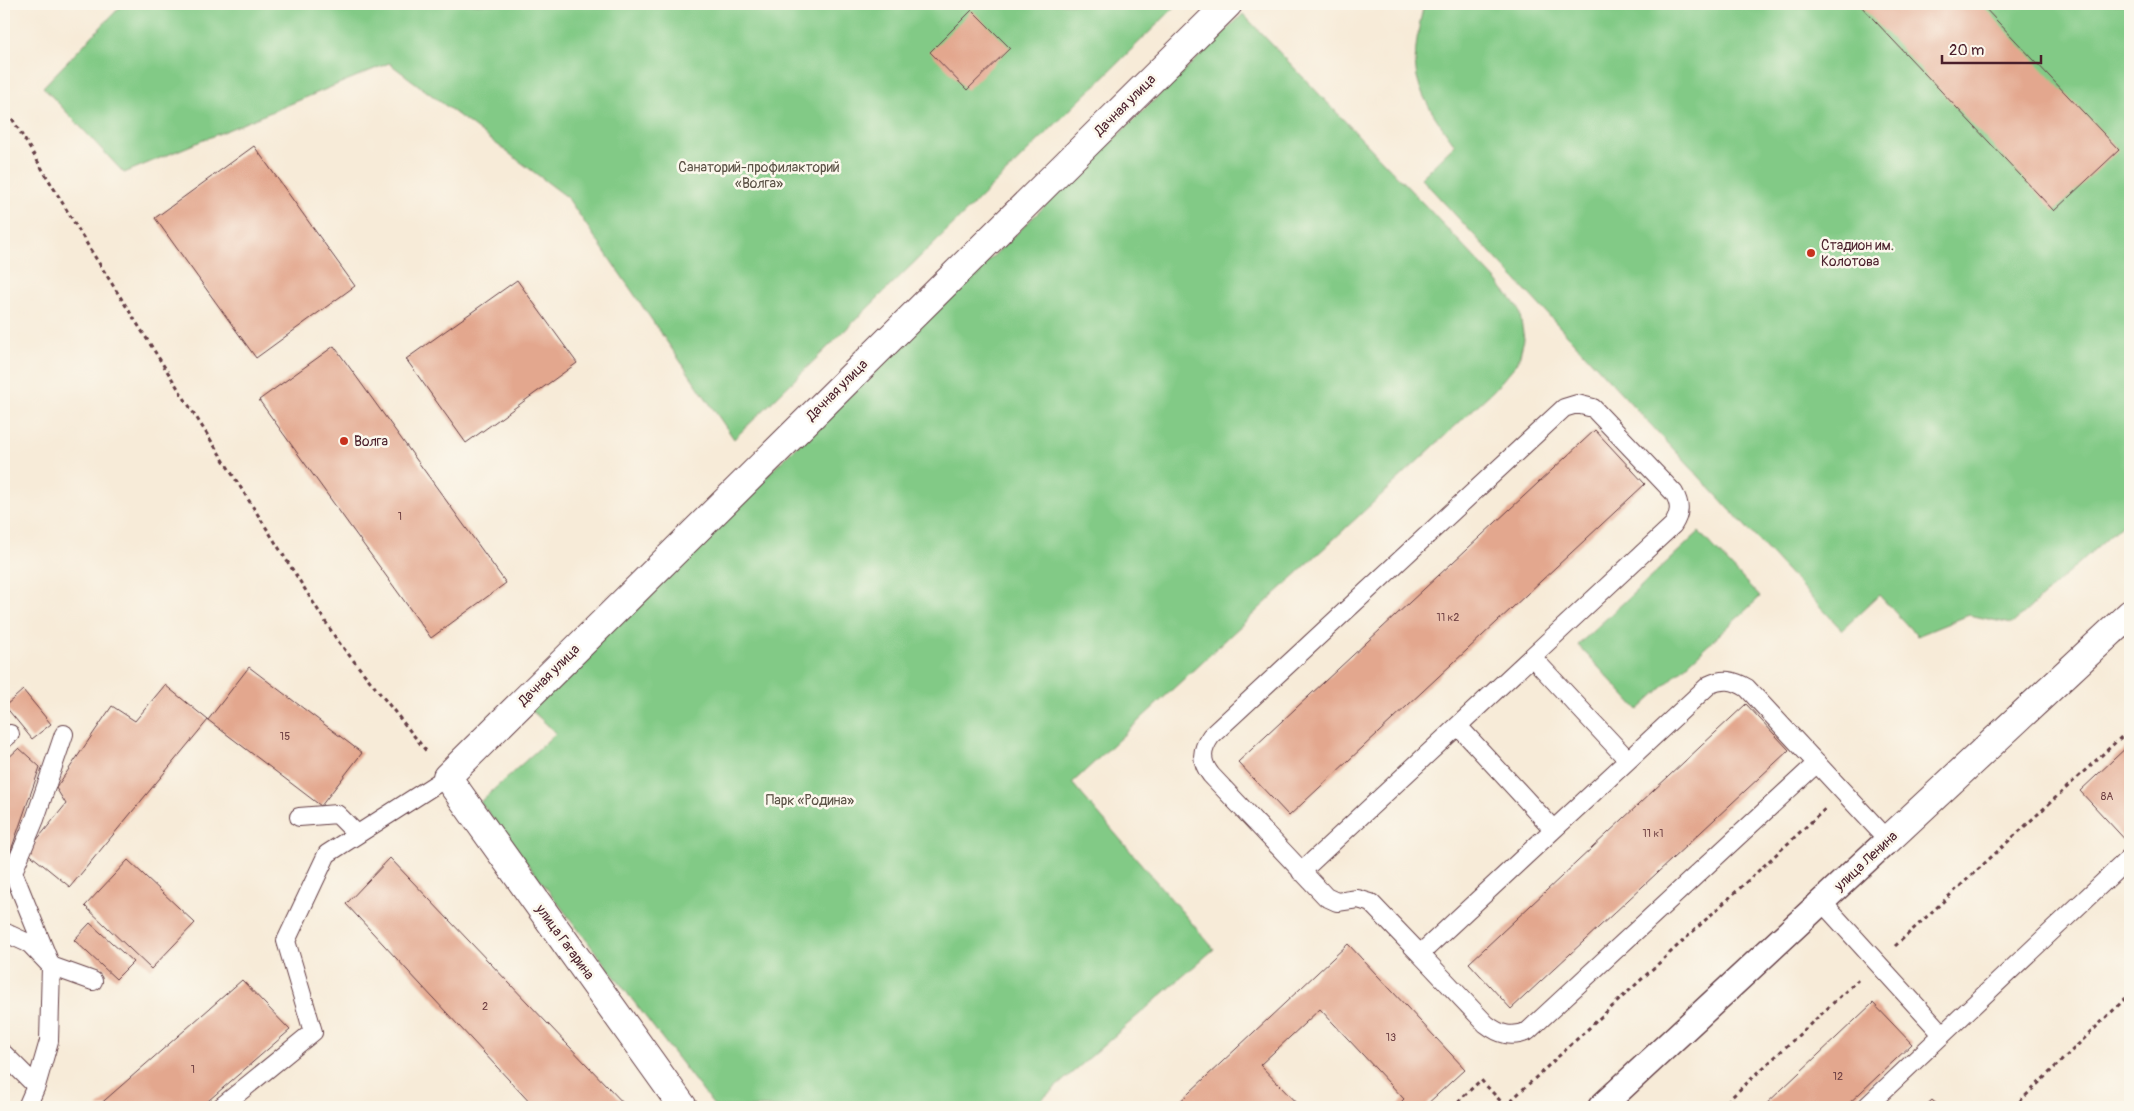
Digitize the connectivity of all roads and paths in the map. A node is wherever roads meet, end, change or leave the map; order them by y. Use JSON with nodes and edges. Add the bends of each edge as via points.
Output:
{"nodes":[{"id":1,"x":1228,"y":4,"type":"edge"},
{"id":2,"x":4,"y":105,"type":"edge"},
{"id":3,"x":2130,"y":614,"type":"edge"},
{"id":4,"x":1532,"y":657,"type":"junction"},
{"id":5,"x":1458,"y":726,"type":"junction"},
{"id":6,"x":2130,"y":728,"type":"edge"},
{"id":7,"x":64,"y":734,"type":"dead end"},
{"id":8,"x":1628,"y":760,"type":"junction"},
{"id":9,"x":1817,"y":763,"type":"junction"},
{"id":10,"x":447,"y":777,"type":"junction"},
{"id":11,"x":1844,"y":791,"type":"junction"},
{"id":12,"x":299,"y":817,"type":"dead end"},
{"id":13,"x":1554,"y":829,"type":"junction"},
{"id":14,"x":357,"y":834,"type":"junction"},
{"id":15,"x":1888,"y":840,"type":"junction"},
{"id":16,"x":2130,"y":857,"type":"edge"},
{"id":17,"x":1301,"y":872,"type":"junction"},
{"id":18,"x":1822,"y":902,"type":"junction"},
{"id":19,"x":4,"y":932,"type":"edge"},
{"id":20,"x":1420,"y":954,"type":"junction"},
{"id":21,"x":1878,"y":962,"type":"junction"},
{"id":22,"x":51,"y":966,"type":"junction"},
{"id":23,"x":93,"y":981,"type":"dead end"},
{"id":24,"x":2130,"y":994,"type":"edge"},
{"id":25,"x":1942,"y":1034,"type":"junction"},
{"id":26,"x":4,"y":1054,"type":"edge"},
{"id":27,"x":36,"y":1086,"type":"junction"},
{"id":28,"x":27,"y":1107,"type":"edge"},
{"id":29,"x":221,"y":1107,"type":"edge"},
{"id":30,"x":683,"y":1107,"type":"edge"},
{"id":31,"x":1452,"y":1107,"type":"edge"},
{"id":32,"x":1506,"y":1107,"type":"edge"},
{"id":33,"x":1601,"y":1107,"type":"edge"},
{"id":34,"x":1721,"y":1107,"type":"edge"},
{"id":35,"x":1866,"y":1107,"type":"edge"},
{"id":36,"x":2014,"y":1107,"type":"edge"}],
"edges":[{"from":1,"to":10,"type":"street","name":"Дачная улица"},
{"from":2,"to":10,"type":"path","via":[[90,249],[337,640]]},
{"from":3,"to":15,"type":"street","name":"улица Ленина"},
{"from":4,"to":5,"type":"lane"},
{"from":4,"to":8,"type":"lane"},
{"from":4,"to":17,"type":"lane","via":[[1673,526],[1679,512],[1674,494],[1599,413],[1585,405],[1564,408],[1205,745],[1202,753],[1206,768]]},
{"from":5,"to":13,"type":"lane"},
{"from":5,"to":17,"type":"lane"},
{"from":6,"to":21,"type":"path"},
{"from":7,"to":22,"type":"lane","via":[[13,872]]},
{"from":8,"to":9,"type":"lane","via":[[1709,685],[1730,680],[1747,688]]},
{"from":8,"to":13,"type":"lane"},
{"from":9,"to":11,"type":"lane"},
{"from":9,"to":20,"type":"lane","via":[[1528,1032],[1512,1036],[1491,1028]]},
{"from":10,"to":14,"type":"lane"},
{"from":10,"to":30,"type":"street","name":"улица Гагарина"},
{"from":11,"to":15,"type":"lane"},
{"from":11,"to":32,"type":"path"},
{"from":12,"to":14,"type":"lane","via":[[337,814]]},
{"from":13,"to":20,"type":"lane"},
{"from":14,"to":29,"type":"lane","via":[[327,854],[286,941],[313,1032]]},
{"from":15,"to":18,"type":"street","name":"улица Ленина"},
{"from":16,"to":25,"type":"lane"},
{"from":17,"to":20,"type":"lane","via":[[1332,900],[1358,899],[1371,903]]},
{"from":18,"to":21,"type":"lane"},
{"from":18,"to":33,"type":"street","name":"улица Ленина"},
{"from":19,"to":22,"type":"lane","via":[[30,944]]},
{"from":21,"to":25,"type":"lane"},
{"from":21,"to":34,"type":"path"},
{"from":22,"to":23,"type":"lane"},
{"from":22,"to":27,"type":"lane","via":[[49,1041]]},
{"from":24,"to":36,"type":"path"},
{"from":25,"to":35,"type":"lane"},
{"from":26,"to":27,"type":"lane"},
{"from":27,"to":28,"type":"lane"},
{"from":31,"to":32,"type":"path","via":[[1481,1080]]}]}
